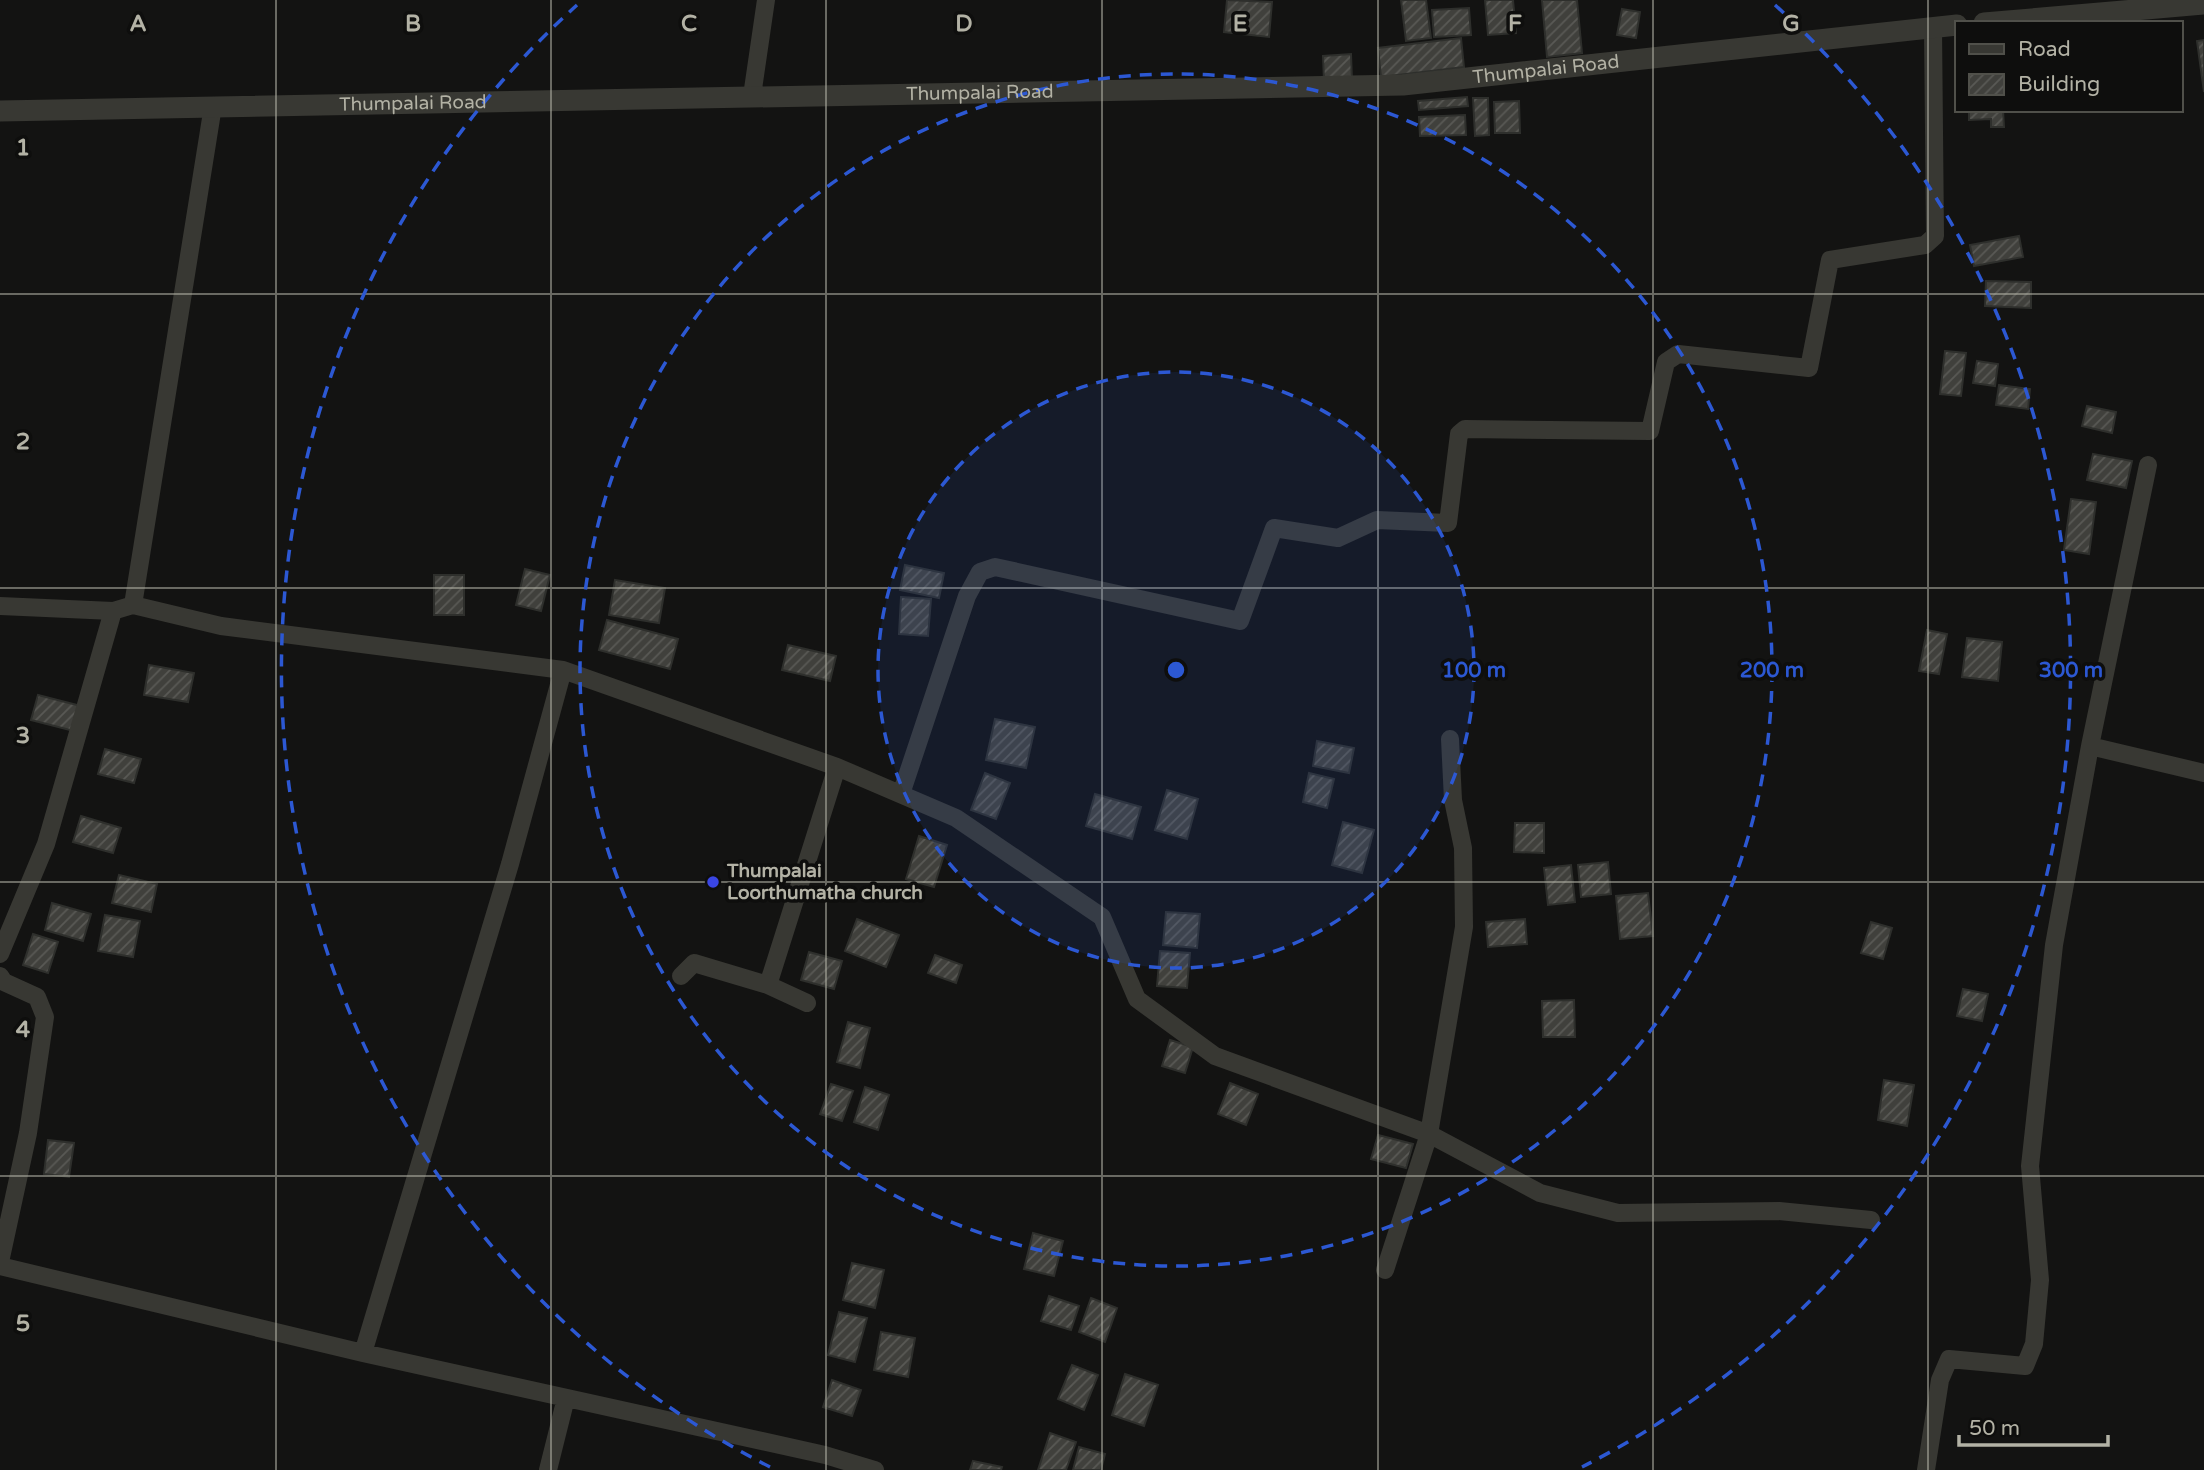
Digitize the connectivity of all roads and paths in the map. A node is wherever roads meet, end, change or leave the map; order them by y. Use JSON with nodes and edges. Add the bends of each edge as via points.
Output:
{"nodes":[{"id":1,"x":766,"y":0,"type":"edge"},
{"id":2,"x":2204,"y":4,"type":"edge"},
{"id":3,"x":2007,"y":21,"type":"edge"},
{"id":4,"x":1955,"y":25,"type":"edge"},
{"id":5,"x":1933,"y":27,"type":"junction"},
{"id":6,"x":751,"y":96,"type":"junction"},
{"id":7,"x":213,"y":106,"type":"junction"},
{"id":8,"x":0,"y":110,"type":"edge"},
{"id":9,"x":2148,"y":465,"type":"dead end"},
{"id":10,"x":133,"y":605,"type":"junction"},
{"id":11,"x":0,"y":606,"type":"edge"},
{"id":12,"x":113,"y":611,"type":"junction"},
{"id":13,"x":563,"y":670,"type":"junction"},
{"id":14,"x":1450,"y":739,"type":"dead end"},
{"id":15,"x":2090,"y":746,"type":"junction"},
{"id":16,"x":837,"y":767,"type":"junction"},
{"id":17,"x":2204,"y":773,"type":"edge"},
{"id":18,"x":901,"y":794,"type":"junction"},
{"id":19,"x":0,"y":954,"type":"edge"},
{"id":20,"x":0,"y":976,"type":"edge"},
{"id":21,"x":681,"y":976,"type":"dead end"},
{"id":22,"x":768,"y":985,"type":"junction"},
{"id":23,"x":807,"y":1003,"type":"dead end"},
{"id":24,"x":1429,"y":1134,"type":"junction"},
{"id":25,"x":1871,"y":1220,"type":"dead end"},
{"id":26,"x":0,"y":1264,"type":"edge"},
{"id":27,"x":1384,"y":1270,"type":"dead end"},
{"id":28,"x":363,"y":1353,"type":"junction"},
{"id":29,"x":566,"y":1398,"type":"junction"},
{"id":30,"x":548,"y":1470,"type":"edge"},
{"id":31,"x":875,"y":1470,"type":"edge"},
{"id":32,"x":1926,"y":1470,"type":"edge"}],
"edges":[{"from":1,"to":6,"type":"street"},
{"from":2,"to":3,"type":"street"},
{"from":4,"to":5,"type":"street","name":"Thumpalai Road"},
{"from":5,"to":6,"type":"street","name":"Thumpalai Road","via":[[1403,85]]},
{"from":5,"to":18,"type":"street","via":[[1935,236],[1925,245],[1830,260],[1809,368],[1678,354],[1666,362],[1650,432],[1465,429],[1459,434],[1448,523],[1377,520],[1338,538],[1275,528],[1240,621],[995,567],[980,572],[967,596]]},
{"from":6,"to":7,"type":"street","name":"Thumpalai Road"},
{"from":7,"to":8,"type":"street","name":"Thumpalai Road"},
{"from":7,"to":10,"type":"street"},
{"from":9,"to":15,"type":"street"},
{"from":10,"to":12,"type":"street"},
{"from":10,"to":13,"type":"street","via":[[221,626]]},
{"from":11,"to":12,"type":"street"},
{"from":12,"to":19,"type":"street","via":[[46,844]]},
{"from":13,"to":16,"type":"street"},
{"from":13,"to":28,"type":"street","via":[[510,864]]},
{"from":14,"to":24,"type":"street","via":[[1452,800],[1463,848],[1464,927]]},
{"from":15,"to":17,"type":"street"},
{"from":15,"to":32,"type":"street","via":[[2054,945],[2030,1166],[2040,1280],[2034,1344],[2025,1366],[1949,1359],[1940,1380]]},
{"from":16,"to":18,"type":"street"},
{"from":16,"to":22,"type":"street"},
{"from":18,"to":24,"type":"street","via":[[956,818],[1102,917],[1137,999],[1215,1056]]},
{"from":20,"to":26,"type":"street","via":[[37,997],[45,1017],[28,1133]]},
{"from":21,"to":22,"type":"street","via":[[694,962]]},
{"from":22,"to":23,"type":"street"},
{"from":24,"to":25,"type":"street","via":[[1540,1193],[1618,1213],[1779,1211]]},
{"from":24,"to":27,"type":"street"},
{"from":26,"to":28,"type":"street"},
{"from":28,"to":29,"type":"street"},
{"from":29,"to":30,"type":"street"},
{"from":29,"to":31,"type":"street"}]}
